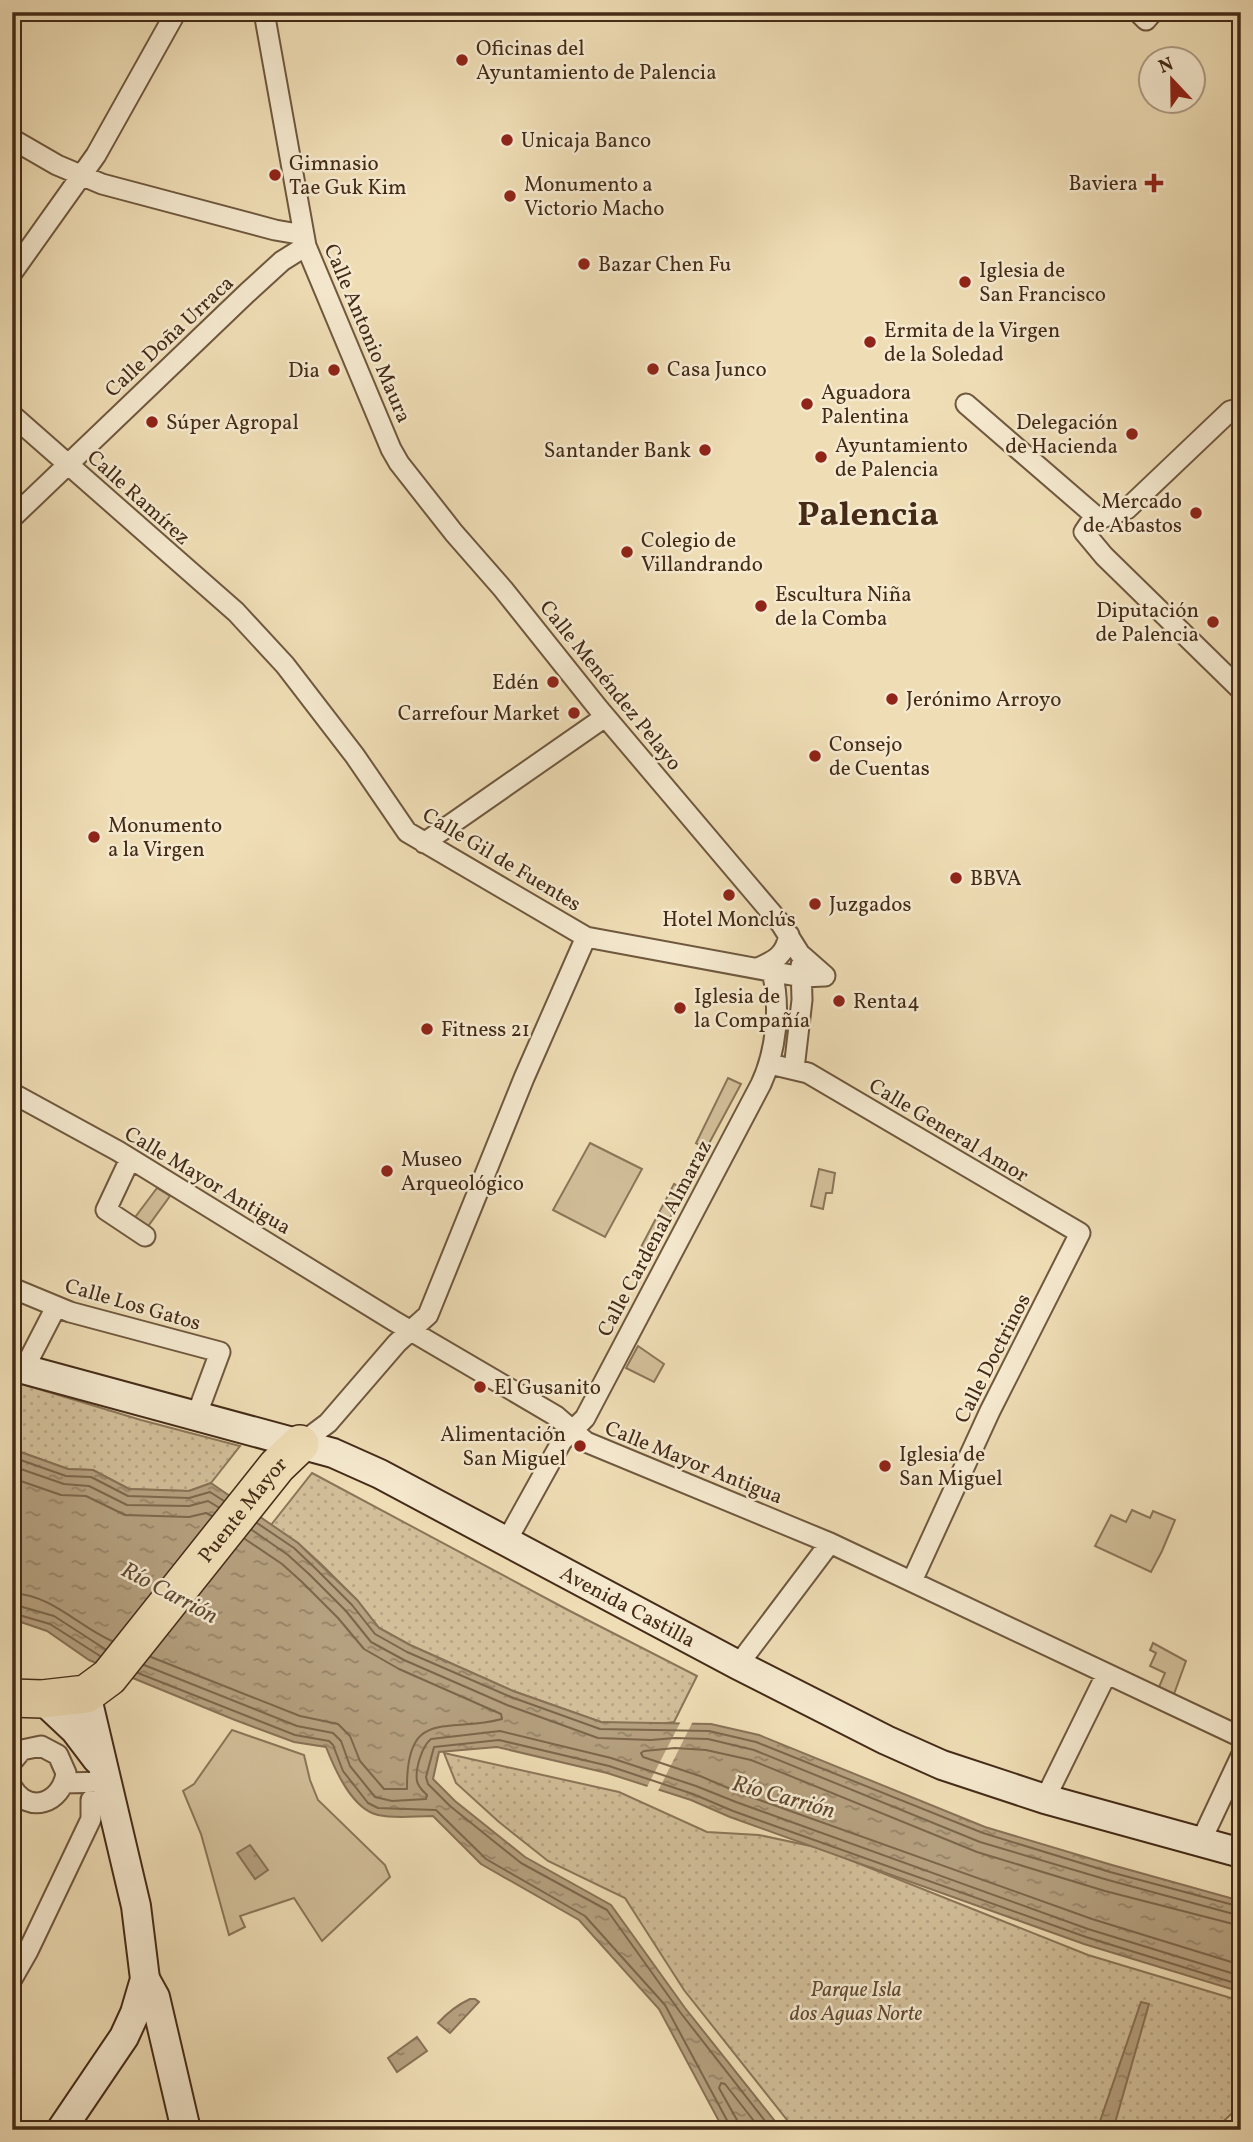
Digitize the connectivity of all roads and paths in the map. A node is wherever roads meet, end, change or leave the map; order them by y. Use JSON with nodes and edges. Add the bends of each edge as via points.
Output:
{"nodes":[{"id":1,"x":176,"y":12,"type":"edge"},
{"id":2,"x":264,"y":12,"type":"edge"},
{"id":3,"x":12,"y":139,"type":"edge"},
{"id":4,"x":82,"y":177,"type":"junction"},
{"id":5,"x":305,"y":240,"type":"junction"},
{"id":6,"x":12,"y":273,"type":"edge"},
{"id":7,"x":966,"y":404,"type":"dead end"},
{"id":8,"x":1241,"y":408,"type":"edge"},
{"id":9,"x":12,"y":415,"type":"edge"},
{"id":10,"x":399,"y":463,"type":"joint"},
{"id":11,"x":68,"y":464,"type":"junction"},
{"id":12,"x":12,"y":518,"type":"edge"},
{"id":13,"x":1099,"y":519,"type":"junction"},
{"id":14,"x":236,"y":612,"type":"joint"},
{"id":15,"x":1241,"y":690,"type":"edge"},
{"id":16,"x":606,"y":717,"type":"junction"},
{"id":17,"x":424,"y":844,"type":"junction"},
{"id":18,"x":789,"y":935,"type":"junction"},
{"id":19,"x":586,"y":937,"type":"junction"},
{"id":20,"x":800,"y":954,"type":"junction"},
{"id":21,"x":765,"y":970,"type":"junction"},
{"id":22,"x":825,"y":976,"type":"junction"},
{"id":23,"x":802,"y":977,"type":"junction"},
{"id":24,"x":802,"y":1000,"type":"junction"},
{"id":25,"x":777,"y":1004,"type":"junction"},
{"id":26,"x":770,"y":1064,"type":"junction"},
{"id":27,"x":794,"y":1069,"type":"junction"},
{"id":28,"x":12,"y":1093,"type":"edge"},
{"id":29,"x":130,"y":1159,"type":"junction"},
{"id":30,"x":1080,"y":1233,"type":"joint"},
{"id":31,"x":145,"y":1236,"type":"dead end"},
{"id":32,"x":12,"y":1288,"type":"edge"},
{"id":33,"x":56,"y":1307,"type":"junction"},
{"id":34,"x":411,"y":1331,"type":"junction"},
{"id":35,"x":18,"y":1367,"type":"edge"},
{"id":36,"x":197,"y":1415,"type":"junction"},
{"id":37,"x":573,"y":1429,"type":"junction"},
{"id":38,"x":290,"y":1453,"type":"junction"},
{"id":39,"x":506,"y":1542,"type":"junction"},
{"id":40,"x":830,"y":1542,"type":"junction"},
{"id":41,"x":912,"y":1581,"type":"junction"},
{"id":42,"x":738,"y":1665,"type":"junction"},
{"id":43,"x":1106,"y":1675,"type":"junction"},
{"id":44,"x":98,"y":1685,"type":"junction"},
{"id":45,"x":27,"y":1699,"type":"edge"},
{"id":46,"x":1241,"y":1737,"type":"edge"},
{"id":47,"x":1241,"y":1756,"type":"edge"},
{"id":48,"x":12,"y":1762,"type":"edge"},
{"id":49,"x":62,"y":1787,"type":"junction"},
{"id":50,"x":103,"y":1788,"type":"junction"},
{"id":51,"x":13,"y":1792,"type":"edge"},
{"id":52,"x":1045,"y":1799,"type":"junction"},
{"id":53,"x":1201,"y":1841,"type":"junction"},
{"id":54,"x":1241,"y":1853,"type":"edge"},
{"id":55,"x":12,"y":1979,"type":"edge"},
{"id":56,"x":145,"y":1979,"type":"junction"},
{"id":57,"x":135,"y":2013,"type":"junction"},
{"id":58,"x":163,"y":2033,"type":"junction"},
{"id":59,"x":61,"y":2130,"type":"edge"},
{"id":60,"x":186,"y":2130,"type":"edge"}],
"edges":[{"from":1,"to":4,"type":"street"},
{"from":2,"to":5,"type":"street","name":"Calle Antonio Maura"},
{"from":3,"to":4,"type":"street"},
{"from":4,"to":5,"type":"street"},
{"from":4,"to":6,"type":"street"},
{"from":5,"to":10,"type":"street","name":"Calle Antonio Maura"},
{"from":5,"to":11,"type":"street","name":"Calle Doña Urraca"},
{"from":7,"to":13,"type":"street"},
{"from":8,"to":13,"type":"street","via":[[1230,411],[1127,509]]},
{"from":9,"to":11,"type":"street","name":"Calle Ramírez"},
{"from":10,"to":16,"type":"street","name":"Calle Menéndez Pelayo"},
{"from":11,"to":12,"type":"street","name":"Calle Doña Urraca"},
{"from":11,"to":14,"type":"street","name":"Calle Ramírez"},
{"from":13,"to":15,"type":"street","via":[[1084,532]]},
{"from":14,"to":17,"type":"street","name":"Calle Gil de Fuentes","via":[[285,665],[407,832]]},
{"from":16,"to":17,"type":"street"},
{"from":16,"to":18,"type":"street","name":"Calle Menéndez Pelayo"},
{"from":17,"to":19,"type":"street","name":"Calle Gil de Fuentes"},
{"from":18,"to":20,"type":"street","name":"Calle Menéndez Pelayo"},
{"from":18,"to":21,"type":"street","via":[[786,950]]},
{"from":19,"to":21,"type":"street","name":"Calle Gil de Fuentes"},
{"from":19,"to":34,"type":"street","via":[[428,1315]]},
{"from":20,"to":22,"type":"street","name":"Calle Menéndez Pelayo"},
{"from":20,"to":23,"type":"street","name":"Calle Menéndez Pelayo"},
{"from":21,"to":23,"type":"street","name":"Calle Gil de Fuentes"},
{"from":21,"to":25,"type":"street","via":[[776,988]]},
{"from":22,"to":23,"type":"street","name":"Calle Gil de Fuentes"},
{"from":22,"to":24,"type":"street"},
{"from":23,"to":24,"type":"street","name":"Calle Menéndez Pelayo"},
{"from":23,"to":25,"type":"street"},
{"from":24,"to":27,"type":"street","name":"Calle Menéndez Pelayo"},
{"from":25,"to":26,"type":"street"},
{"from":26,"to":27,"type":"street","name":"Calle General Amor"},
{"from":26,"to":37,"type":"street","name":"Calle Cardenal Almaraz","via":[[585,1418]]},
{"from":27,"to":30,"type":"street","name":"Calle General Amor"},
{"from":28,"to":29,"type":"street","name":"Calle Mayor Antigua"},
{"from":29,"to":31,"type":"street","via":[[106,1210]]},
{"from":29,"to":34,"type":"street","name":"Calle Mayor Antigua"},
{"from":30,"to":41,"type":"street","name":"Calle Doctrinos","via":[[990,1411]]},
{"from":32,"to":33,"type":"street","name":"Calle Los Gatos"},
{"from":33,"to":35,"type":"street"},
{"from":33,"to":36,"type":"street","name":"Calle Los Gatos","via":[[220,1352]]},
{"from":34,"to":37,"type":"street","name":"Calle Mayor Antigua"},
{"from":34,"to":38,"type":"street","via":[[328,1423]]},
{"from":35,"to":36,"type":"main road","name":"Avenida Castilla"},
{"from":36,"to":38,"type":"main road","name":"Avenida Castilla"},
{"from":37,"to":39,"type":"street","name":"Calle Cardenal Almaraz"},
{"from":37,"to":40,"type":"street","name":"Calle Mayor Antigua","via":[[586,1442]]},
{"from":38,"to":39,"type":"main road","name":"Avenida Castilla","via":[[332,1454],[380,1474]]},
{"from":38,"to":44,"type":"highway","name":"Puente Mayor"},
{"from":39,"to":42,"type":"main road","name":"Avenida Castilla"},
{"from":40,"to":41,"type":"street","name":"Calle Mayor Antigua"},
{"from":40,"to":42,"type":"street"},
{"from":41,"to":43,"type":"street","name":"Calle Mayor Antigua"},
{"from":42,"to":52,"type":"main road","name":"Avenida Castilla","via":[[942,1765]]},
{"from":43,"to":46,"type":"street","name":"Calle Mayor Antigua"},
{"from":43,"to":52,"type":"street"},
{"from":44,"to":45,"type":"highway"},
{"from":44,"to":50,"type":"main road"},
{"from":45,"to":50,"type":"main road","via":[[86,1743]]},
{"from":47,"to":53,"type":"street"},
{"from":48,"to":49,"type":"street","via":[[31,1746],[50,1749],[63,1763]]},
{"from":49,"to":50,"type":"street"},
{"from":49,"to":51,"type":"street","via":[[47,1801],[38,1802]]},
{"from":50,"to":55,"type":"street"},
{"from":50,"to":56,"type":"main road","via":[[136,1906]]},
{"from":52,"to":53,"type":"main road","name":"Avenida Castilla"},
{"from":53,"to":54,"type":"main road","name":"Avenida Castilla"},
{"from":56,"to":57,"type":"main road"},
{"from":56,"to":58,"type":"main road","via":[[155,1997]]},
{"from":57,"to":58,"type":"main road"},
{"from":57,"to":59,"type":"main road","via":[[124,2037]]},
{"from":58,"to":60,"type":"main road"}]}
